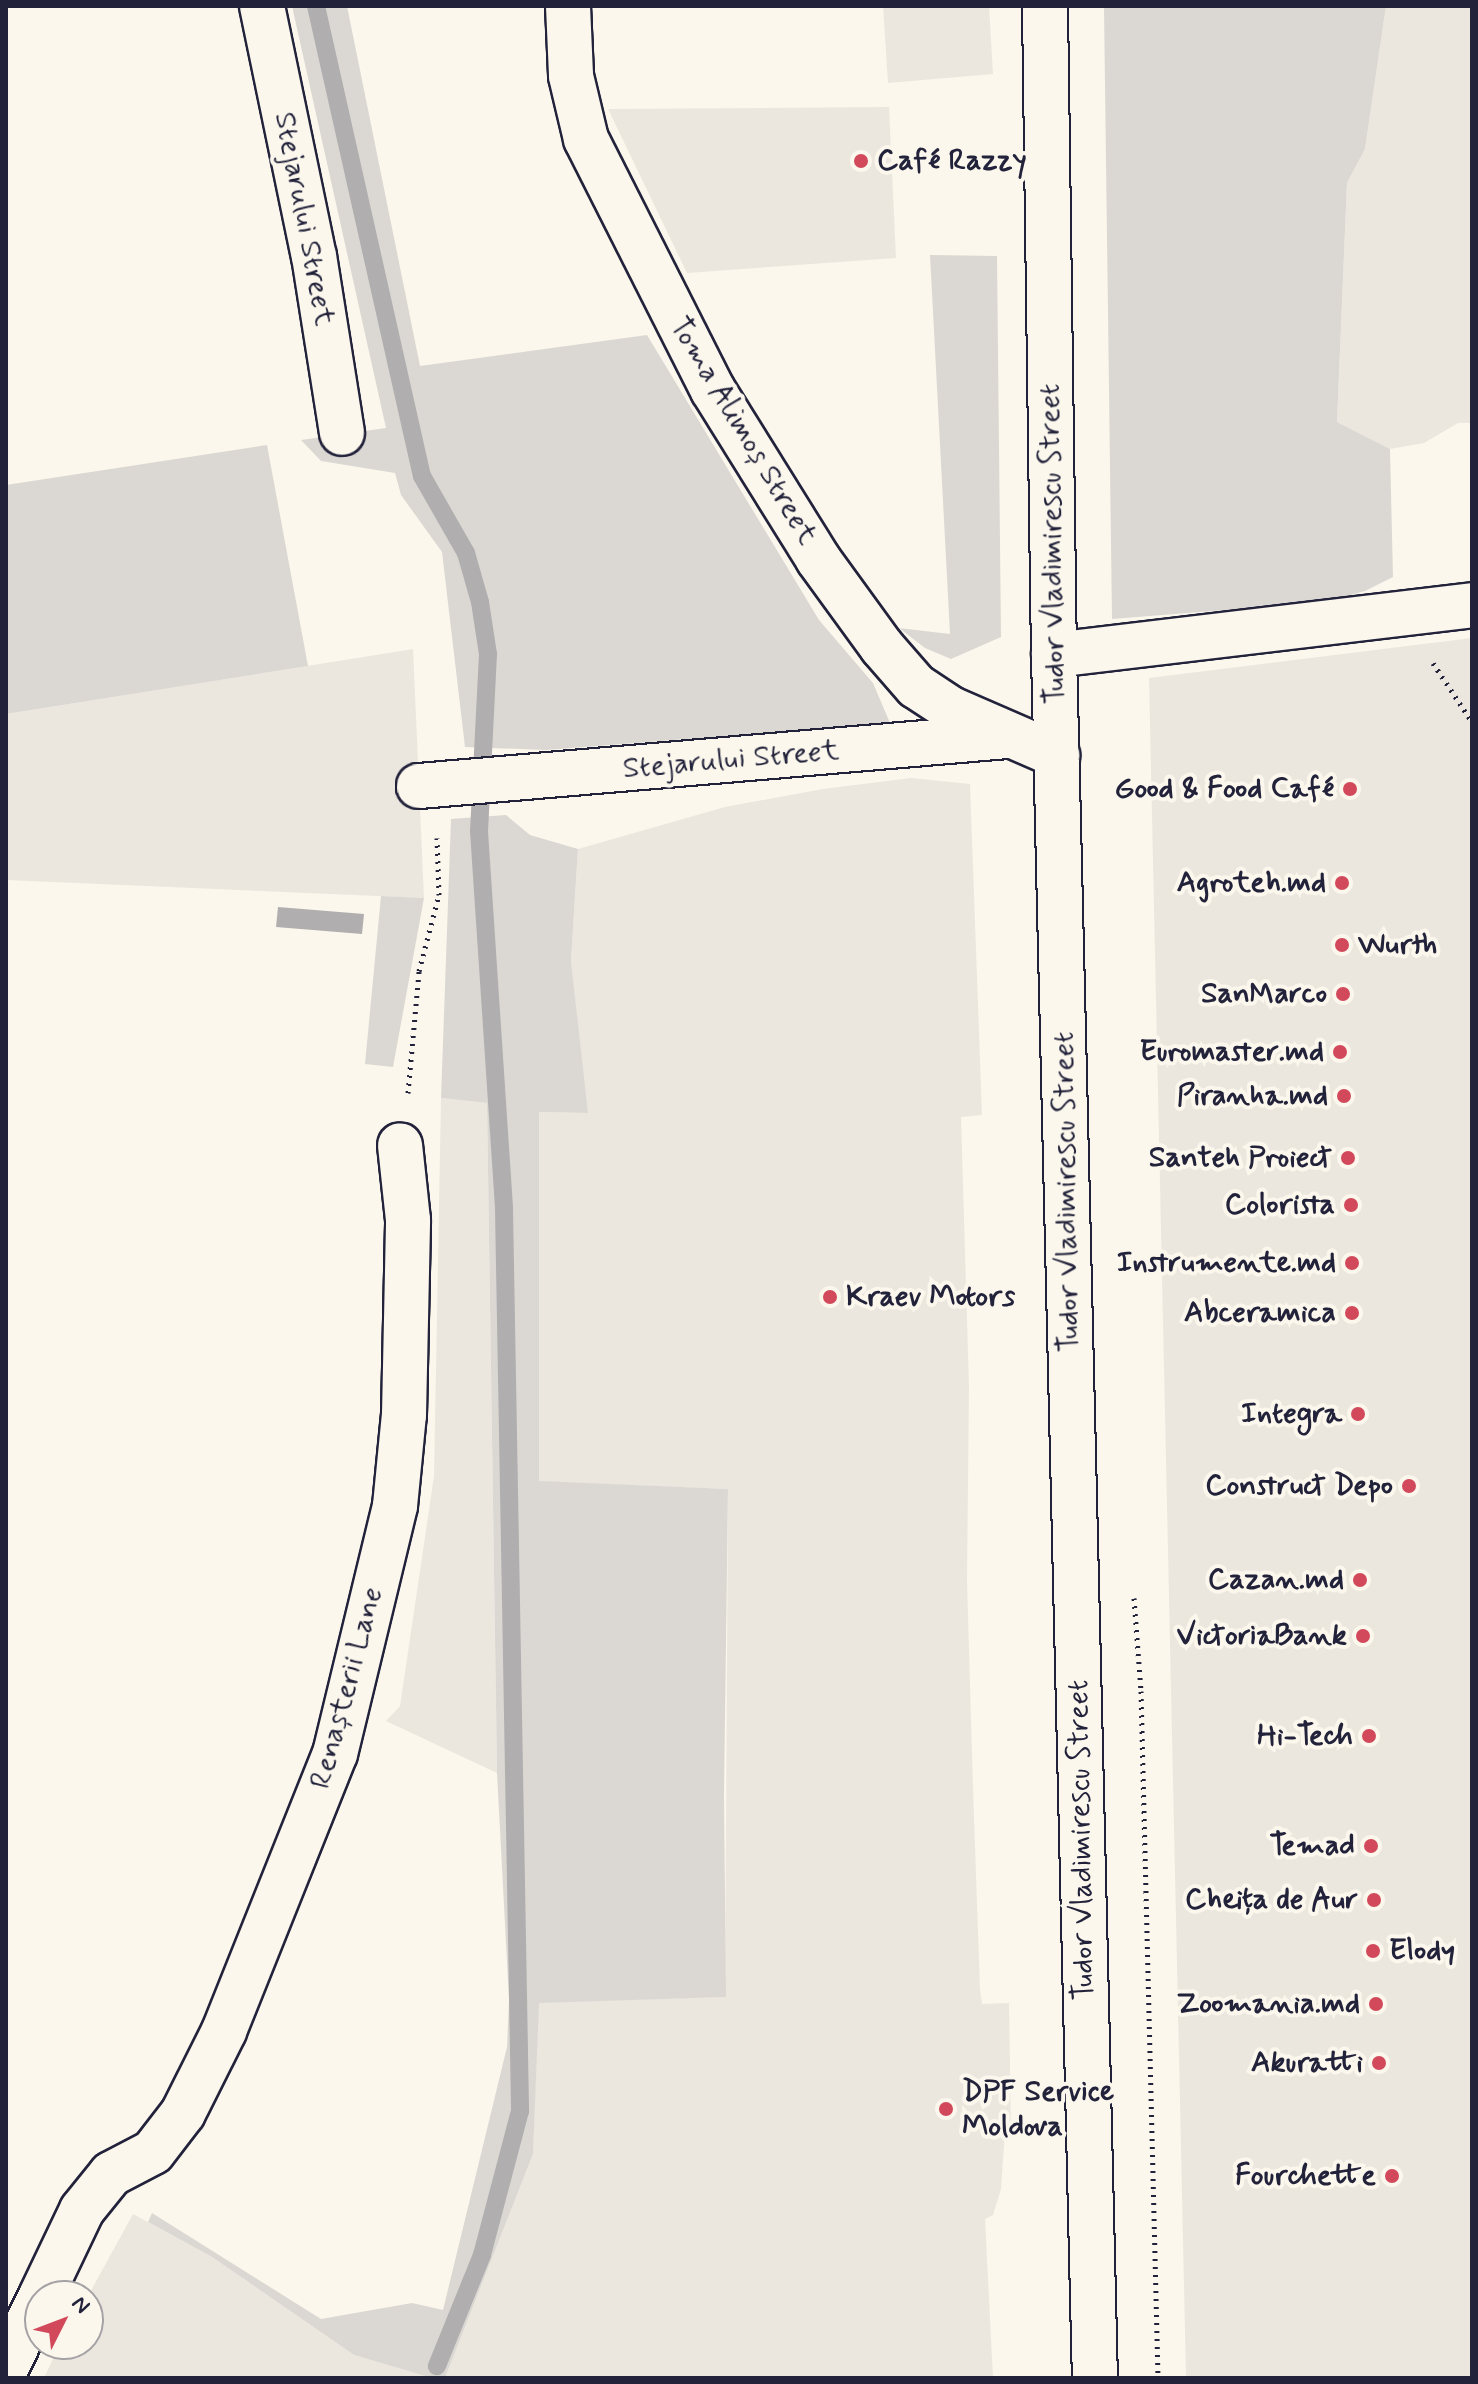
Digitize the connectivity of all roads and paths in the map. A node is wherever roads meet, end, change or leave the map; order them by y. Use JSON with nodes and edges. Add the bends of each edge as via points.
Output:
{"nodes":[{"id":1,"x":262,"y":6,"type":"edge"},
{"id":2,"x":568,"y":6,"type":"edge"},
{"id":3,"x":1045,"y":6,"type":"edge"},
{"id":4,"x":342,"y":433,"type":"dead end"},
{"id":5,"x":1472,"y":605,"type":"edge"},
{"id":6,"x":1054,"y":655,"type":"junction"},
{"id":7,"x":1013,"y":736,"type":"junction"},
{"id":8,"x":1057,"y":755,"type":"junction"},
{"id":9,"x":434,"y":785,"type":"joint"},
{"id":10,"x":400,"y":1145,"type":"joint"},
{"id":11,"x":49,"y":2280,"type":"edge"},
{"id":12,"x":24,"y":2330,"type":"edge"},
{"id":13,"x":6,"y":2368,"type":"edge"},
{"id":14,"x":1095,"y":2378,"type":"edge"}],
"edges":[{"from":1,"to":4,"type":"street","name":"Stejarului Street","via":[[314,256]]},
{"from":2,"to":7,"type":"street","name":"Toma Alimoș Street","via":[[571,76],[586,139],[713,390],[818,559],[882,647],[916,686],[951,709]]},
{"from":3,"to":6,"type":"street","name":"Tudor Vladimirescu Street"},
{"from":5,"to":6,"type":"street"},
{"from":6,"to":8,"type":"street","name":"Tudor Vladimirescu Street"},
{"from":7,"to":8,"type":"street","name":"Toma Alimoș Street"},
{"from":7,"to":9,"type":"street","name":"Stejarului Street"},
{"from":8,"to":14,"type":"street","name":"Tudor Vladimirescu Street"},
{"from":9,"to":10,"type":"path","via":[[439,895],[419,971],[412,1072]]},
{"from":10,"to":11,"type":"street","name":"Renașterii Lane","via":[[408,1220],[404,1415],[395,1506],[335,1754],[224,2031],[183,2113],[153,2152],[111,2174],[92,2198]]},
{"from":12,"to":13,"type":"street","name":"Renașterii Lane"}]}
